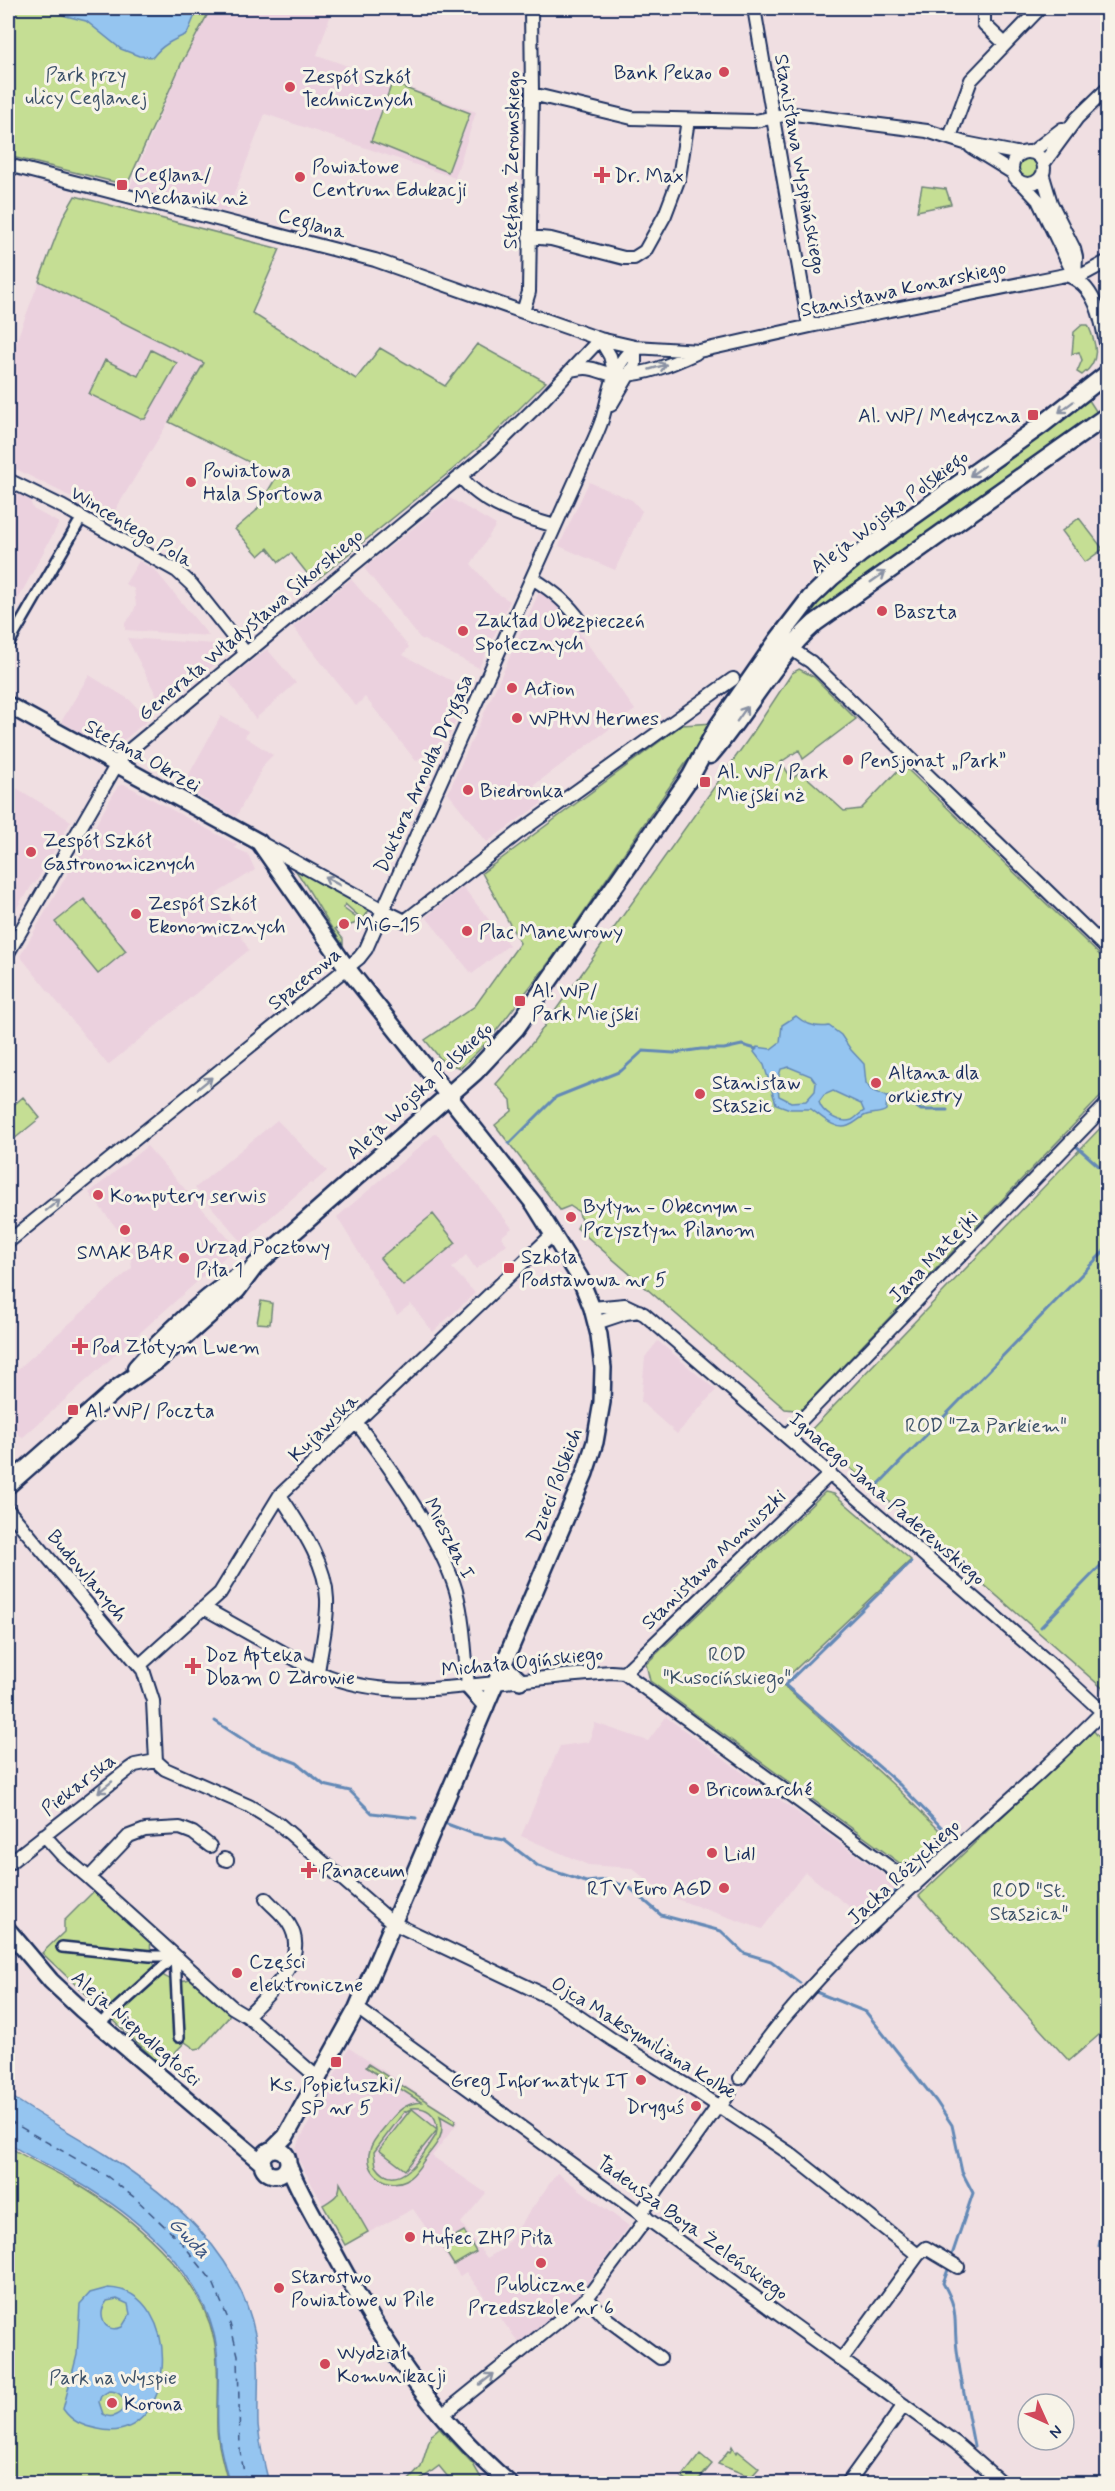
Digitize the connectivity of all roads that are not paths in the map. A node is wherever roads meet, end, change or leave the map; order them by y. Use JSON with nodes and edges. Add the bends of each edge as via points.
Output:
{"nodes":[{"id":1,"x":531,"y":8,"type":"edge"},
{"id":2,"x":754,"y":8,"type":"edge"},
{"id":3,"x":984,"y":8,"type":"edge"},
{"id":4,"x":1040,"y":8,"type":"edge"},
{"id":5,"x":1004,"y":43,"type":"junction"},
{"id":6,"x":1107,"y":88,"type":"edge"},
{"id":7,"x":532,"y":94,"type":"junction"},
{"id":8,"x":774,"y":117,"type":"junction"},
{"id":9,"x":1077,"y":118,"type":"junction"},
{"id":10,"x":688,"y":120,"type":"junction"},
{"id":11,"x":950,"y":137,"type":"junction"},
{"id":12,"x":965,"y":143,"type":"junction"},
{"id":13,"x":1026,"y":153,"type":"junction"},
{"id":14,"x":8,"y":165,"type":"edge"},
{"id":15,"x":1043,"y":169,"type":"junction"},
{"id":16,"x":1013,"y":173,"type":"junction"},
{"id":17,"x":1023,"y":184,"type":"junction"},
{"id":18,"x":529,"y":237,"type":"junction"},
{"id":19,"x":1107,"y":261,"type":"edge"},
{"id":20,"x":1075,"y":279,"type":"junction"},
{"id":21,"x":523,"y":312,"type":"junction"},
{"id":22,"x":1103,"y":313,"type":"edge"},
{"id":23,"x":809,"y":326,"type":"junction"},
{"id":24,"x":600,"y":339,"type":"junction"},
{"id":25,"x":635,"y":347,"type":"junction"},
{"id":26,"x":699,"y":351,"type":"junction"},
{"id":27,"x":1107,"y":355,"type":"edge"},
{"id":28,"x":571,"y":370,"type":"junction"},
{"id":29,"x":1107,"y":373,"type":"edge"},
{"id":30,"x":615,"y":375,"type":"junction"},
{"id":31,"x":629,"y":375,"type":"junction"},
{"id":32,"x":1107,"y":415,"type":"edge"},
{"id":33,"x":601,"y":422,"type":"junction"},
{"id":34,"x":460,"y":476,"type":"junction"},
{"id":35,"x":8,"y":480,"type":"edge"},
{"id":36,"x":78,"y":524,"type":"dead end"},
{"id":37,"x":555,"y":526,"type":"junction"},
{"id":38,"x":532,"y":578,"type":"junction"},
{"id":39,"x":791,"y":621,"type":"junction"},
{"id":40,"x":582,"y":623,"type":"dead end"},
{"id":41,"x":808,"y":629,"type":"junction"},
{"id":42,"x":8,"y":645,"type":"edge"},
{"id":43,"x":791,"y":647,"type":"junction"},
{"id":44,"x":245,"y":652,"type":"junction"},
{"id":45,"x":811,"y":662,"type":"junction"},
{"id":46,"x":733,"y":679,"type":"dead end"},
{"id":47,"x":8,"y":705,"type":"edge"},
{"id":48,"x":116,"y":764,"type":"junction"},
{"id":49,"x":692,"y":776,"type":"junction"},
{"id":50,"x":259,"y":842,"type":"junction"},
{"id":51,"x":383,"y":910,"type":"junction"},
{"id":52,"x":1107,"y":950,"type":"edge"},
{"id":53,"x":8,"y":952,"type":"edge"},
{"id":54,"x":347,"y":968,"type":"junction"},
{"id":55,"x":449,"y":1095,"type":"junction"},
{"id":56,"x":1107,"y":1103,"type":"edge"},
{"id":57,"x":554,"y":1233,"type":"junction"},
{"id":58,"x":8,"y":1242,"type":"edge"},
{"id":59,"x":594,"y":1316,"type":"junction"},
{"id":60,"x":356,"y":1422,"type":"junction"},
{"id":61,"x":786,"y":1436,"type":"junction"},
{"id":62,"x":830,"y":1474,"type":"junction"},
{"id":63,"x":8,"y":1485,"type":"edge"},
{"id":64,"x":280,"y":1495,"type":"junction"},
{"id":65,"x":8,"y":1510,"type":"edge"},
{"id":66,"x":204,"y":1608,"type":"junction"},
{"id":67,"x":140,"y":1665,"type":"junction"},
{"id":68,"x":503,"y":1665,"type":"junction"},
{"id":69,"x":318,"y":1672,"type":"junction"},
{"id":70,"x":624,"y":1673,"type":"junction"},
{"id":71,"x":520,"y":1681,"type":"junction"},
{"id":72,"x":496,"y":1683,"type":"junction"},
{"id":73,"x":468,"y":1686,"type":"junction"},
{"id":74,"x":486,"y":1706,"type":"junction"},
{"id":75,"x":1106,"y":1712,"type":"edge"},
{"id":76,"x":156,"y":1761,"type":"junction"},
{"id":77,"x":44,"y":1835,"type":"junction"},
{"id":78,"x":210,"y":1846,"type":"dead end"},
{"id":79,"x":8,"y":1864,"type":"edge"},
{"id":80,"x":89,"y":1878,"type":"junction"},
{"id":81,"x":915,"y":1886,"type":"junction"},
{"id":82,"x":266,"y":1899,"type":"dead end"},
{"id":83,"x":393,"y":1923,"type":"junction"},
{"id":84,"x":8,"y":1930,"type":"edge"},
{"id":85,"x":62,"y":1947,"type":"dead end"},
{"id":86,"x":175,"y":1956,"type":"junction"},
{"id":87,"x":357,"y":2008,"type":"junction"},
{"id":88,"x":247,"y":2016,"type":"junction"},
{"id":89,"x":105,"y":2019,"type":"dead end"},
{"id":90,"x":179,"y":2037,"type":"dead end"},
{"id":91,"x":318,"y":2078,"type":"junction"},
{"id":92,"x":740,"y":2078,"type":"dead end"},
{"id":93,"x":730,"y":2092,"type":"dead end"},
{"id":94,"x":719,"y":2107,"type":"junction"},
{"id":95,"x":275,"y":2160,"type":"junction"},
{"id":96,"x":644,"y":2216,"type":"junction"},
{"id":97,"x":918,"y":2255,"type":"junction"},
{"id":98,"x":958,"y":2267,"type":"dead end"},
{"id":99,"x":587,"y":2298,"type":"junction"},
{"id":100,"x":660,"y":2358,"type":"dead end"},
{"id":101,"x":842,"y":2359,"type":"junction"},
{"id":102,"x":904,"y":2404,"type":"junction"},
{"id":103,"x":441,"y":2416,"type":"junction"},
{"id":104,"x":510,"y":2484,"type":"edge"},
{"id":105,"x":847,"y":2484,"type":"edge"},
{"id":106,"x":1003,"y":2484,"type":"edge"}],
"edges":[{"from":1,"to":7,"type":"street","name":"Stefana Żeromskiego"},
{"from":2,"to":8,"type":"street","name":"Stanisława Wyspiańskiego"},
{"from":3,"to":5,"type":"street","via":[[984,24]]},
{"from":4,"to":5,"type":"street"},
{"from":5,"to":11,"type":"street","via":[[972,80]]},
{"from":6,"to":9,"type":"street"},
{"from":7,"to":10,"type":"street","via":[[632,118]]},
{"from":7,"to":18,"type":"street","name":"Stefana Żeromskiego"},
{"from":8,"to":10,"type":"street","via":[[753,121]]},
{"from":8,"to":11,"type":"street","via":[[795,114]]},
{"from":8,"to":23,"type":"street","name":"Stanisława Wyspiańskiego"},
{"from":9,"to":13,"type":"street"},
{"from":9,"to":15,"type":"street"},
{"from":10,"to":18,"type":"street","via":[[677,186],[654,238],[643,253],[624,258]]},
{"from":11,"to":12,"type":"street"},
{"from":12,"to":13,"type":"street"},
{"from":12,"to":16,"type":"street"},
{"from":13,"to":15,"type":"street","via":[[1039,156]]},
{"from":13,"to":16,"type":"street","via":[[1012,164]]},
{"from":14,"to":21,"type":"street","name":"Ceglana","via":[[375,260]]},
{"from":15,"to":17,"type":"street","via":[[1036,183]]},
{"from":15,"to":20,"type":"street","via":[[1051,203],[1074,249]]},
{"from":16,"to":17,"type":"street"},
{"from":17,"to":20,"type":"street","via":[[1038,200]]},
{"from":18,"to":21,"type":"street","name":"Stefana Żeromskiego","via":[[529,292]]},
{"from":19,"to":20,"type":"street"},
{"from":20,"to":22,"type":"street"},
{"from":20,"to":23,"type":"street","name":"Stanisława Konarskiego","via":[[1065,275],[1048,277]]},
{"from":21,"to":24,"type":"street","name":"Ceglana"},
{"from":22,"to":27,"type":"street"},
{"from":23,"to":26,"type":"street","name":"Stanisława Konarskiego"},
{"from":24,"to":25,"type":"street","name":"Ceglana"},
{"from":24,"to":28,"type":"street","name":"Generała Władysława Sikorskiego"},
{"from":24,"to":30,"type":"street"},
{"from":25,"to":26,"type":"street","name":"Ceglana"},
{"from":25,"to":30,"type":"street","name":"Doktora Arnolda Drygasa","via":[[624,357]]},
{"from":25,"to":31,"type":"street","name":"Doktora Arnolda Drygasa","via":[[636,360]]},
{"from":31,"to":26,"type":"street","one_way":true,"via":[[674,363]]},
{"from":28,"to":30,"type":"street","via":[[589,367]]},
{"from":28,"to":34,"type":"street","name":"Generała Władysława Sikorskiego","via":[[504,439]]},
{"from":29,"to":39,"type":"main road","name":"Aleja Wojska Polskiego","one_way":true,"via":[[1043,424],[849,562]]},
{"from":30,"to":31,"type":"street"},
{"from":30,"to":33,"type":"street","name":"Doktora Arnolda Drygasa"},
{"from":31,"to":33,"type":"street","name":"Doktora Arnolda Drygasa"},
{"from":41,"to":32,"type":"main road","name":"Aleja Wojska Polskiego","one_way":true},
{"from":33,"to":37,"type":"street","name":"Doktora Arnolda Drygasa"},
{"from":34,"to":37,"type":"street","via":[[486,500]]},
{"from":34,"to":44,"type":"street","name":"Generała Władysława Sikorskiego"},
{"from":35,"to":44,"type":"street","name":"Wincentego Pola","via":[[177,571]]},
{"from":36,"to":42,"type":"street"},
{"from":37,"to":38,"type":"street","name":"Doktora Arnolda Drygasa"},
{"from":38,"to":40,"type":"street","via":[[568,604]]},
{"from":38,"to":51,"type":"street","name":"Doktora Arnolda Drygasa"},
{"from":39,"to":43,"type":"street"},
{"from":39,"to":49,"type":"main road","name":"Aleja Wojska Polskiego","via":[[718,726]]},
{"from":41,"to":43,"type":"main road","name":"Aleja Wojska Polskiego"},
{"from":41,"to":45,"type":"street","via":[[806,646]]},
{"from":43,"to":45,"type":"street"},
{"from":49,"to":43,"type":"main road","name":"Aleja Wojska Polskiego","one_way":true},
{"from":44,"to":48,"type":"street","name":"Generała Władysława Sikorskiego"},
{"from":45,"to":52,"type":"street"},
{"from":46,"to":51,"type":"street","via":[[518,833],[405,921]]},
{"from":47,"to":48,"type":"street","name":"Stefana Okrzei"},
{"from":48,"to":50,"type":"street","name":"Stefana Okrzei"},
{"from":48,"to":53,"type":"street","name":"Generała Władysława Sikorskiego"},
{"from":49,"to":55,"type":"main road","name":"Aleja Wojska Polskiego","via":[[530,1009],[492,1055]]},
{"from":51,"to":50,"type":"street","name":"Stefana Okrzei","one_way":true},
{"from":50,"to":54,"type":"street","name":"Stefana Okrzei"},
{"from":51,"to":54,"type":"street","name":"Spacerowa","via":[[366,949]]},
{"from":54,"to":55,"type":"street","name":"Dzieci Polskich"},
{"from":58,"to":54,"type":"street","name":"Spacerowa","one_way":true},
{"from":55,"to":57,"type":"street","name":"Dzieci Polskich"},
{"from":55,"to":63,"type":"main road","name":"Aleja Wojska Polskiego","via":[[255,1266],[228,1282],[150,1351],[119,1387]]},
{"from":56,"to":61,"type":"street","name":"Jana Matejki"},
{"from":57,"to":59,"type":"street","name":"Dzieci Polskich","via":[[580,1278]]},
{"from":57,"to":60,"type":"street","name":"Kujawska"},
{"from":59,"to":61,"type":"street","name":"Ignacego Jana Paderewskiego","via":[[622,1305],[640,1311]]},
{"from":59,"to":68,"type":"street","name":"Dzieci Polskich","via":[[603,1389],[594,1448]]},
{"from":60,"to":64,"type":"street","name":"Kujawska"},
{"from":60,"to":73,"type":"street","name":"Mieszka I","via":[[402,1488],[447,1567],[458,1602]]},
{"from":61,"to":62,"type":"street","name":"Ignacego Jana Paderewskiego"},
{"from":62,"to":70,"type":"street","name":"Stanisława Moniuszki"},
{"from":62,"to":75,"type":"street","name":"Ignacego Jana Paderewskiego"},
{"from":64,"to":66,"type":"street","name":"Kujawska","via":[[220,1593]]},
{"from":64,"to":69,"type":"street","via":[[319,1564],[327,1588]]},
{"from":65,"to":67,"type":"street","name":"Budowlanych"},
{"from":66,"to":67,"type":"street","name":"Kujawska"},
{"from":66,"to":69,"type":"street","name":"Michała Ogińskiego"},
{"from":67,"to":76,"type":"street","via":[[153,1701]]},
{"from":68,"to":71,"type":"street"},
{"from":68,"to":72,"type":"street","name":"Dzieci Polskich"},
{"from":69,"to":73,"type":"street","name":"Michała Ogińskiego","via":[[334,1679],[392,1690]]},
{"from":70,"to":71,"type":"street","name":"Michała Ogińskiego"},
{"from":70,"to":81,"type":"street","name":"Michała Ogińskiego"},
{"from":71,"to":72,"type":"street","name":"Michała Ogińskiego"},
{"from":72,"to":73,"type":"street","name":"Michała Ogińskiego"},
{"from":72,"to":74,"type":"street","name":"Dzieci Polskich"},
{"from":73,"to":74,"type":"street"},
{"from":74,"to":83,"type":"street","name":"Dzieci Polskich"},
{"from":75,"to":81,"type":"street","name":"Jacka Różyckiego"},
{"from":76,"to":77,"type":"street","name":"Piekarska","one_way":true,"via":[[135,1765]]},
{"from":76,"to":83,"type":"street","name":"Ojca Maksymiliana Kolbe","via":[[279,1824]]},
{"from":77,"to":79,"type":"street","name":"Piekarska"},
{"from":77,"to":80,"type":"street"},
{"from":78,"to":80,"type":"street","via":[[180,1828],[146,1830],[129,1836]]},
{"from":80,"to":86,"type":"street"},
{"from":81,"to":92,"type":"street","name":"Jacka Różyckiego","via":[[809,1989]]},
{"from":82,"to":88,"type":"street","via":[[290,1925],[294,1942],[292,1960],[278,1984]]},
{"from":83,"to":87,"type":"street","name":"Dzieci Polskich"},
{"from":83,"to":94,"type":"street","name":"Ojca Maksymiliana Kolbe","via":[[553,1999]]},
{"from":84,"to":95,"type":"street","name":"Aleja Niepodległości","via":[[74,2003],[246,2149]]},
{"from":85,"to":86,"type":"street"},
{"from":86,"to":88,"type":"street"},
{"from":86,"to":89,"type":"street"},
{"from":86,"to":90,"type":"street"},
{"from":87,"to":91,"type":"street","name":"Dzieci Polskich"},
{"from":87,"to":96,"type":"street","name":"Tadeusza Boya Żeleńskiego"},
{"from":88,"to":91,"type":"street"},
{"from":91,"to":95,"type":"street","name":"Dzieci Polskich"},
{"from":93,"to":94,"type":"street"},
{"from":94,"to":96,"type":"street"},
{"from":94,"to":97,"type":"street","name":"Ojca Maksymiliana Kolbe","via":[[789,2153]]},
{"from":95,"to":103,"type":"street","name":"Aleja Niepodległości","via":[[306,2201],[376,2328]]},
{"from":96,"to":99,"type":"street"},
{"from":96,"to":101,"type":"street","name":"Tadeusza Boya Żeleńskiego"},
{"from":97,"to":98,"type":"street","via":[[926,2248]]},
{"from":97,"to":101,"type":"street"},
{"from":99,"to":100,"type":"street","via":[[607,2319]]},
{"from":103,"to":99,"type":"street","one_way":true},
{"from":101,"to":102,"type":"street","name":"Tadeusza Boya Żeleńskiego"},
{"from":102,"to":105,"type":"street"},
{"from":102,"to":106,"type":"street","name":"Tadeusza Boya Żeleńskiego"},
{"from":103,"to":104,"type":"street","name":"Aleja Niepodległości"}]}
